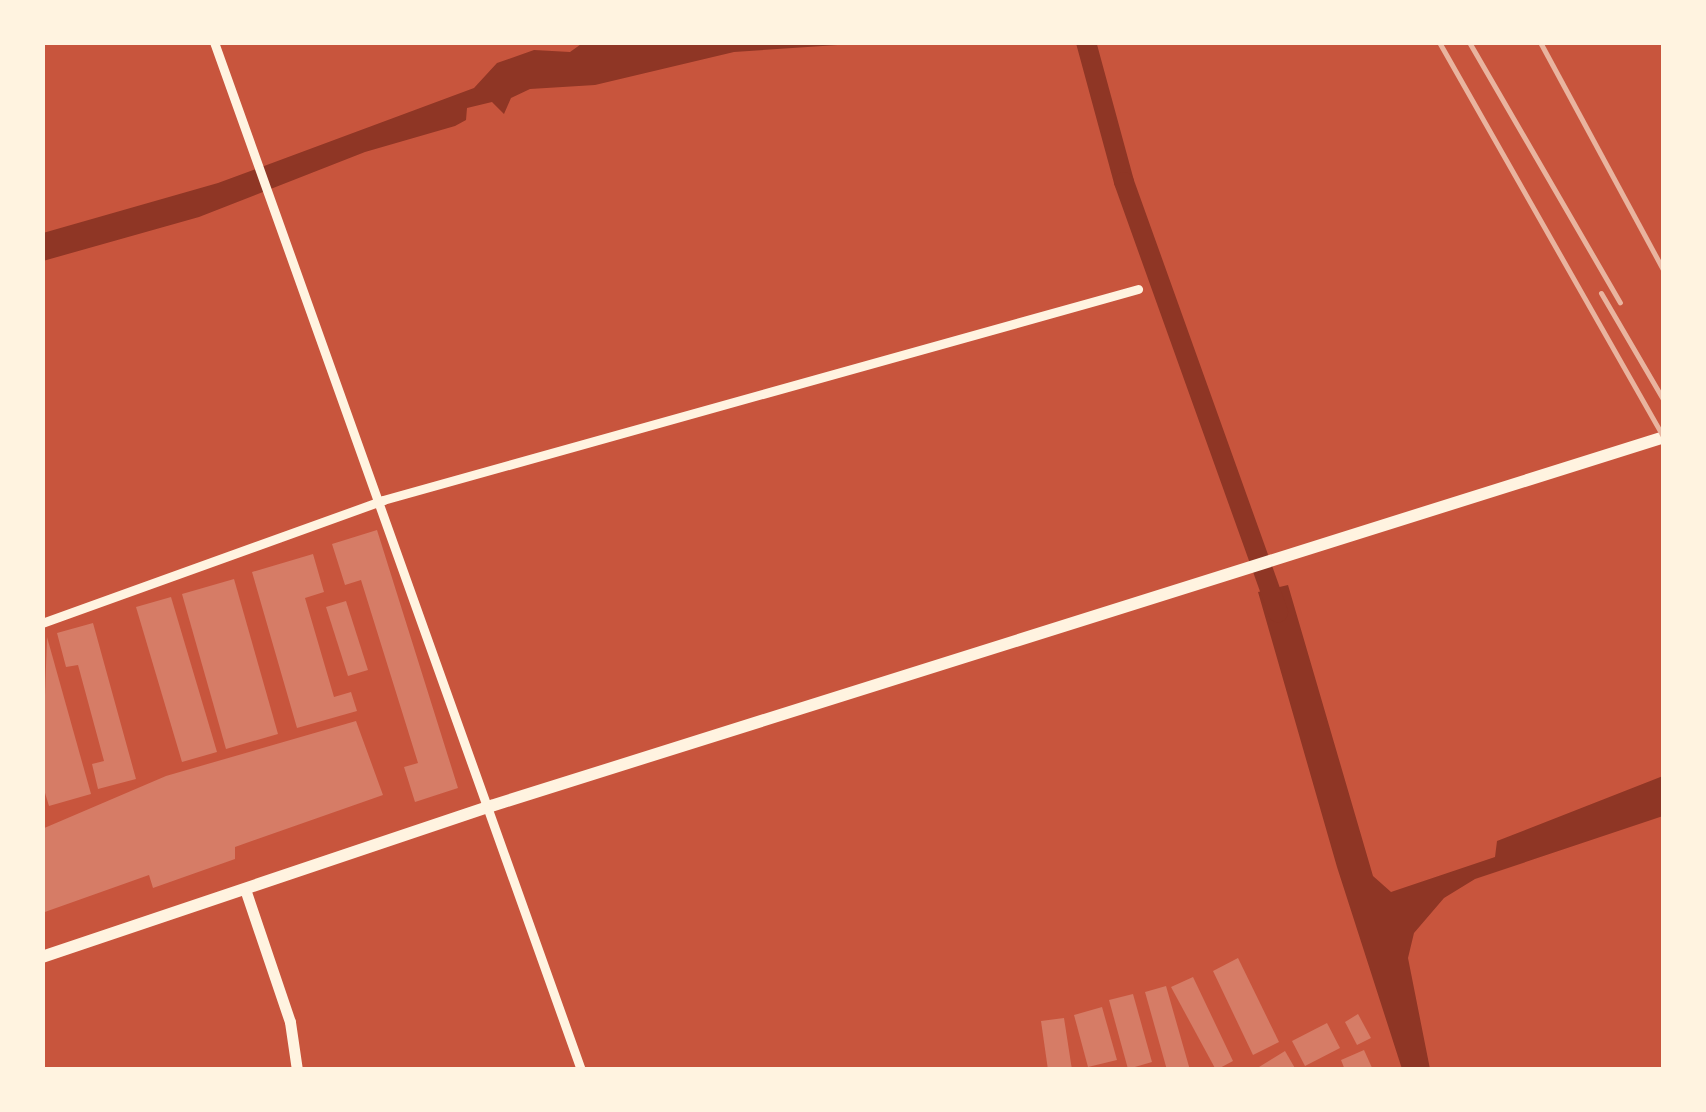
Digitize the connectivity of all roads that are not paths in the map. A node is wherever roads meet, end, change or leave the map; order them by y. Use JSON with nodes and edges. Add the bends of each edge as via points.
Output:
{"nodes":[{"id":1,"x":214,"y":42,"type":"edge"},
{"id":2,"x":1138,"y":289,"type":"dead end"},
{"id":3,"x":1664,"y":437,"type":"edge"},
{"id":4,"x":383,"y":500,"type":"junction"},
{"id":5,"x":42,"y":623,"type":"edge"},
{"id":6,"x":491,"y":806,"type":"junction"},
{"id":7,"x":245,"y":889,"type":"junction"},
{"id":8,"x":42,"y":958,"type":"edge"},
{"id":9,"x":297,"y":1070,"type":"edge"},
{"id":10,"x":581,"y":1070,"type":"edge"}],
"edges":[{"from":1,"to":4,"type":"street"},
{"from":2,"to":4,"type":"street"},
{"from":3,"to":6,"type":"main road"},
{"from":4,"to":5,"type":"street"},
{"from":4,"to":6,"type":"street"},
{"from":6,"to":7,"type":"main road"},
{"from":6,"to":10,"type":"street"},
{"from":7,"to":8,"type":"main road"},
{"from":7,"to":9,"type":"street","via":[[290,1022]]}]}
